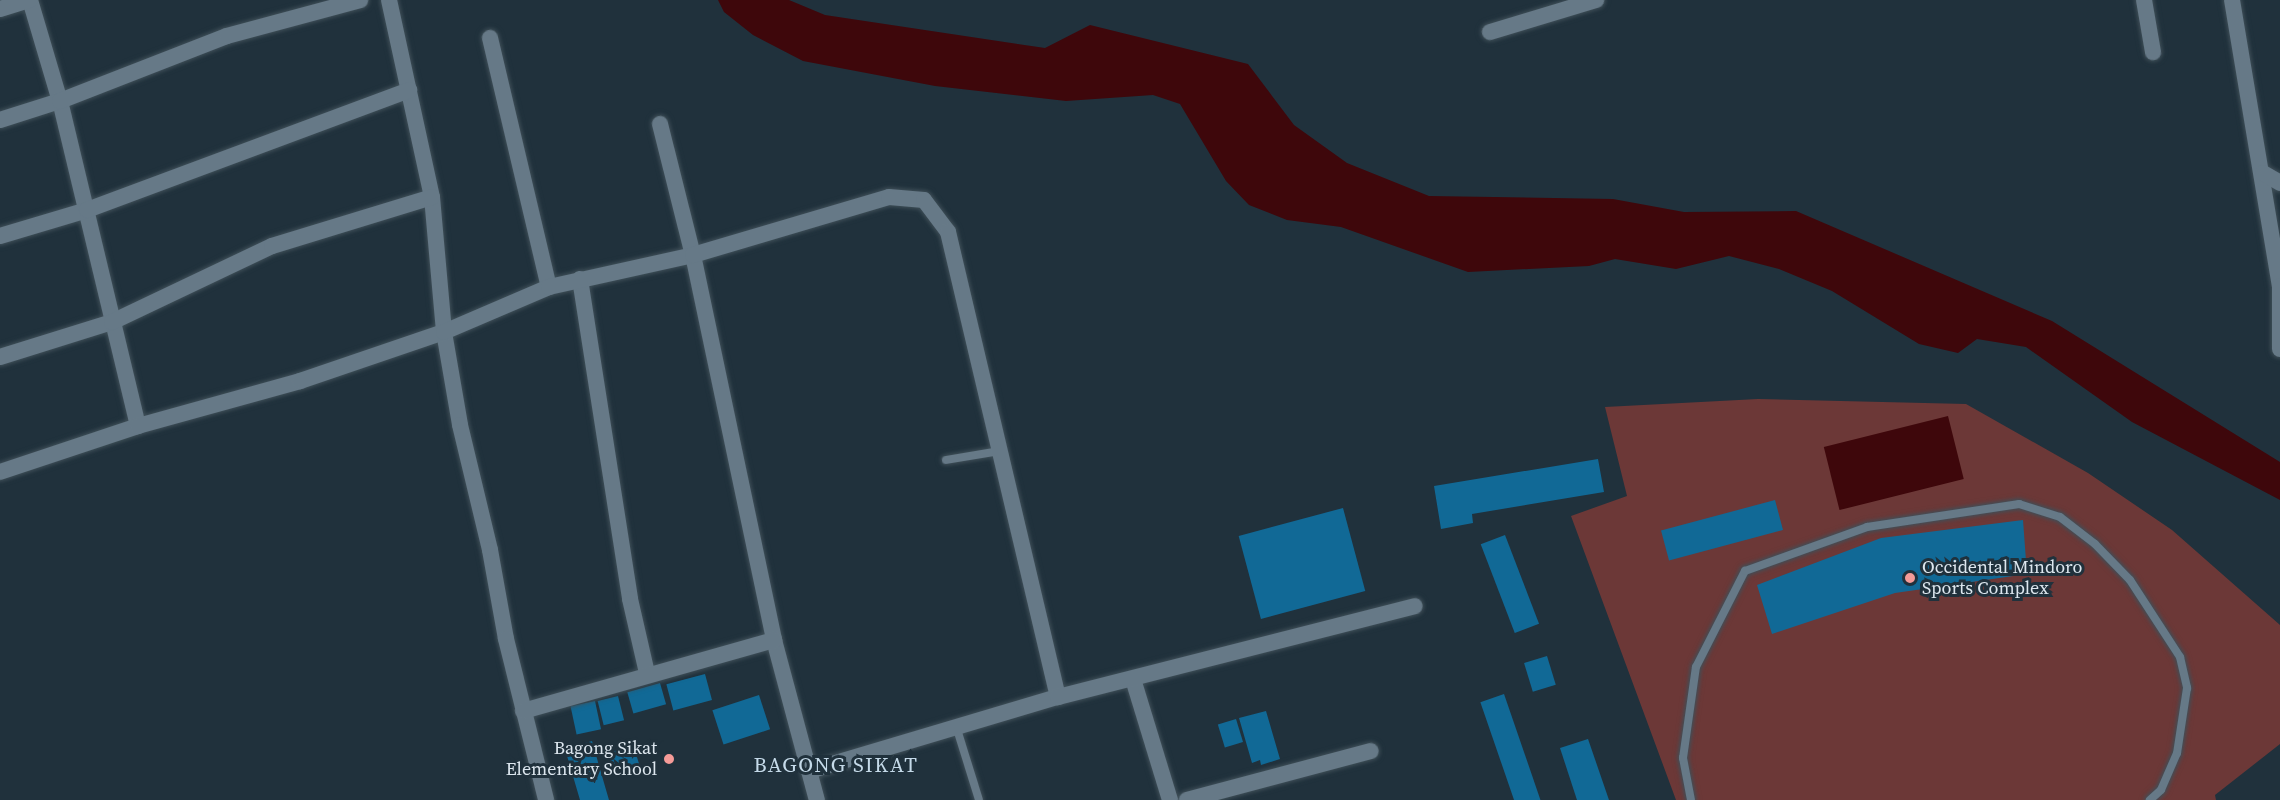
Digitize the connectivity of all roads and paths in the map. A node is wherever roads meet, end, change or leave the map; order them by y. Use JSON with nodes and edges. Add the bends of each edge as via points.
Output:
{"nodes":[{"id":1,"x":30,"y":0,"type":"edge"},
{"id":2,"x":360,"y":0,"type":"edge"},
{"id":3,"x":389,"y":0,"type":"edge"},
{"id":4,"x":1596,"y":0,"type":"edge"},
{"id":5,"x":2144,"y":0,"type":"edge"},
{"id":6,"x":2232,"y":0,"type":"edge"},
{"id":7,"x":0,"y":9,"type":"edge"},
{"id":8,"x":1491,"y":32,"type":"dead end"},
{"id":9,"x":490,"y":38,"type":"dead end"},
{"id":10,"x":2153,"y":52,"type":"dead end"},
{"id":11,"x":409,"y":90,"type":"junction"},
{"id":12,"x":60,"y":101,"type":"junction"},
{"id":13,"x":0,"y":120,"type":"edge"},
{"id":14,"x":660,"y":124,"type":"dead end"},
{"id":15,"x":2263,"y":173,"type":"junction"},
{"id":16,"x":2280,"y":183,"type":"edge"},
{"id":17,"x":432,"y":197,"type":"junction"},
{"id":18,"x":87,"y":210,"type":"junction"},
{"id":19,"x":0,"y":236,"type":"edge"},
{"id":20,"x":693,"y":255,"type":"junction"},
{"id":21,"x":580,"y":279,"type":"junction"},
{"id":22,"x":2280,"y":286,"type":"edge"},
{"id":23,"x":549,"y":287,"type":"junction"},
{"id":24,"x":112,"y":322,"type":"junction"},
{"id":25,"x":444,"y":332,"type":"junction"},
{"id":26,"x":2280,"y":349,"type":"edge"},
{"id":27,"x":0,"y":357,"type":"edge"},
{"id":28,"x":138,"y":426,"type":"junction"},
{"id":29,"x":1000,"y":451,"type":"junction"},
{"id":30,"x":946,"y":460,"type":"dead end"},
{"id":31,"x":0,"y":472,"type":"edge"},
{"id":32,"x":1414,"y":606,"type":"dead end"},
{"id":33,"x":774,"y":640,"type":"junction"},
{"id":34,"x":647,"y":673,"type":"junction"},
{"id":35,"x":1132,"y":680,"type":"junction"},
{"id":36,"x":1058,"y":697,"type":"junction"},
{"id":37,"x":523,"y":711,"type":"junction"},
{"id":38,"x":956,"y":726,"type":"junction"},
{"id":39,"x":1371,"y":751,"type":"dead end"},
{"id":40,"x":809,"y":771,"type":"junction"},
{"id":41,"x":546,"y":800,"type":"edge"},
{"id":42,"x":817,"y":800,"type":"edge"},
{"id":43,"x":979,"y":800,"type":"edge"},
{"id":44,"x":1170,"y":800,"type":"edge"},
{"id":45,"x":1187,"y":800,"type":"edge"},
{"id":46,"x":1691,"y":800,"type":"edge"},
{"id":47,"x":2150,"y":800,"type":"edge"}],
"edges":[{"from":1,"to":7,"type":"street"},
{"from":1,"to":12,"type":"street"},
{"from":2,"to":12,"type":"street","via":[[226,36]]},
{"from":3,"to":11,"type":"street"},
{"from":4,"to":8,"type":"street"},
{"from":5,"to":10,"type":"street"},
{"from":6,"to":15,"type":"street"},
{"from":9,"to":23,"type":"street"},
{"from":11,"to":17,"type":"street"},
{"from":11,"to":18,"type":"street"},
{"from":12,"to":13,"type":"street"},
{"from":12,"to":18,"type":"street"},
{"from":14,"to":20,"type":"street"},
{"from":15,"to":16,"type":"street"},
{"from":15,"to":22,"type":"street"},
{"from":17,"to":24,"type":"street","via":[[272,246]]},
{"from":17,"to":25,"type":"street"},
{"from":18,"to":19,"type":"street"},
{"from":18,"to":24,"type":"street"},
{"from":20,"to":21,"type":"street"},
{"from":20,"to":29,"type":"street","via":[[889,197],[924,200],[948,232]]},
{"from":20,"to":33,"type":"street"},
{"from":21,"to":23,"type":"street"},
{"from":21,"to":34,"type":"street","via":[[630,598]]},
{"from":22,"to":26,"type":"street"},
{"from":23,"to":25,"type":"street"},
{"from":24,"to":27,"type":"street"},
{"from":24,"to":28,"type":"street"},
{"from":25,"to":28,"type":"street","via":[[300,381]]},
{"from":25,"to":37,"type":"street"},
{"from":28,"to":31,"type":"street"},
{"from":29,"to":30,"type":"lane"},
{"from":29,"to":36,"type":"street"},
{"from":32,"to":35,"type":"street"},
{"from":33,"to":34,"type":"street"},
{"from":33,"to":40,"type":"street"},
{"from":34,"to":37,"type":"street"},
{"from":35,"to":36,"type":"street"},
{"from":35,"to":44,"type":"street"},
{"from":36,"to":38,"type":"street"},
{"from":37,"to":41,"type":"street"},
{"from":38,"to":40,"type":"street"},
{"from":38,"to":43,"type":"lane"},
{"from":39,"to":45,"type":"street"},
{"from":40,"to":42,"type":"street"},
{"from":46,"to":47,"type":"lane","via":[[1683,758],[1696,667],[1744,571],[1867,527],[2019,504],[2060,517],[2095,544],[2130,580],[2180,657],[2187,688],[2177,753],[2161,790]]}]}
